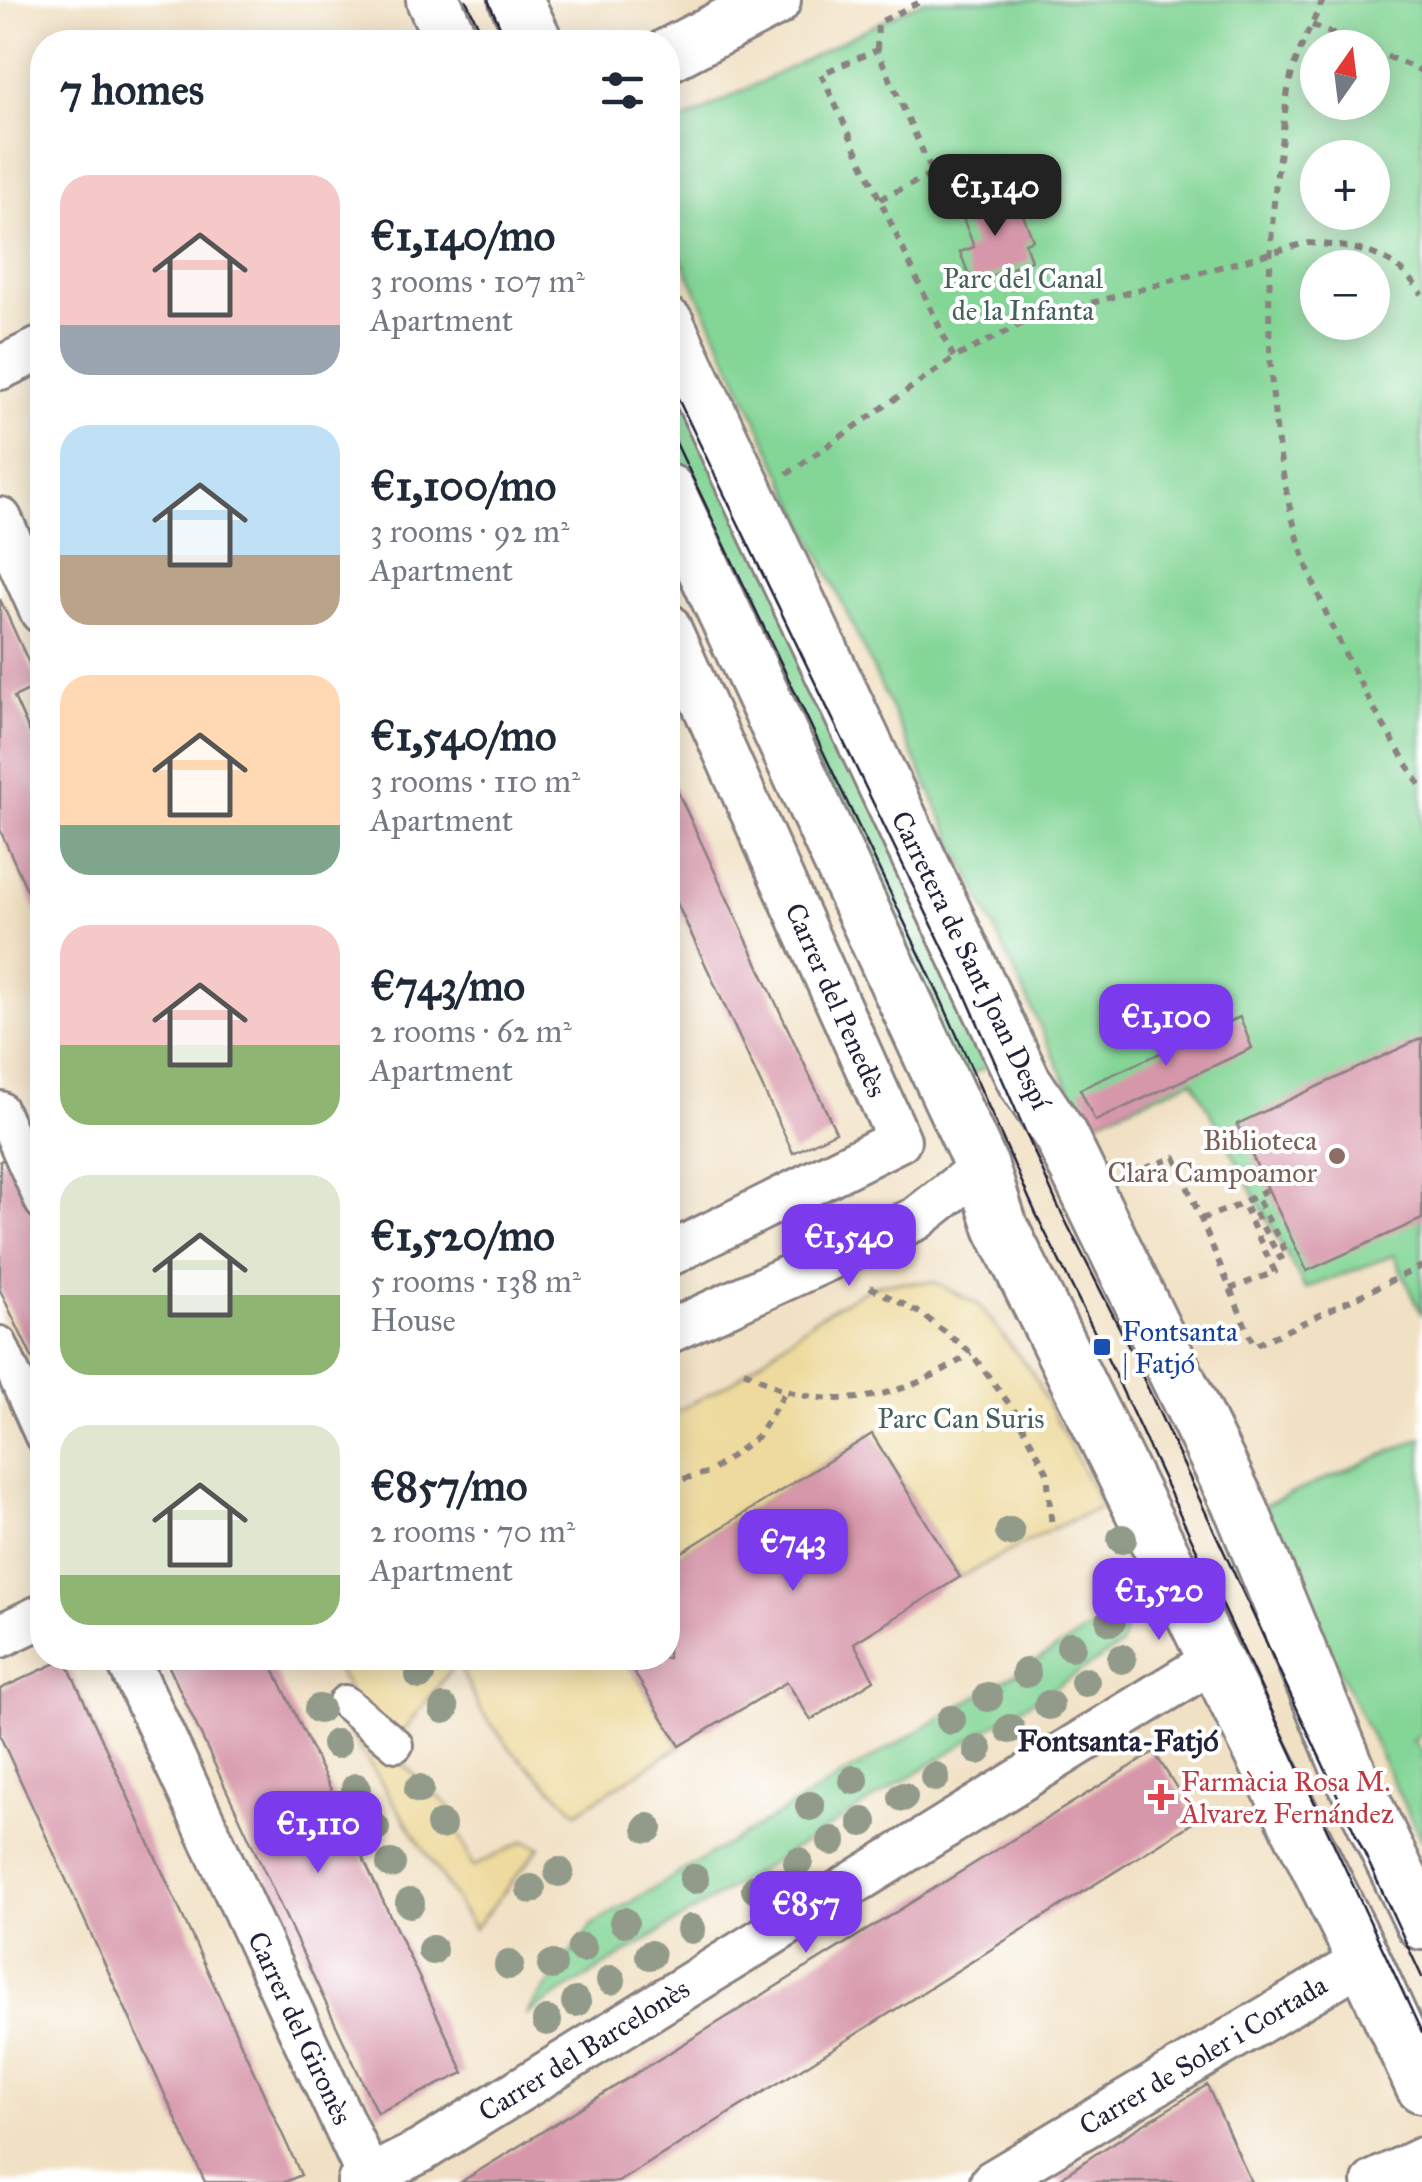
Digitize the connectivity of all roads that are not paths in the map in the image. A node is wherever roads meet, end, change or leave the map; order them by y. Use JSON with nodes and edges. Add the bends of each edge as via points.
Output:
{"nodes":[{"id":1,"x":433,"y":0,"type":"edge"},
{"id":2,"x":516,"y":0,"type":"edge"},
{"id":3,"x":774,"y":0,"type":"edge"},
{"id":4,"x":447,"y":30,"type":"edge"},
{"id":5,"x":530,"y":30,"type":"edge"},
{"id":6,"x":680,"y":49,"type":"edge"},
{"id":7,"x":680,"y":350,"type":"edge"},
{"id":8,"x":30,"y":354,"type":"edge"},
{"id":9,"x":0,"y":368,"type":"edge"},
{"id":10,"x":680,"y":517,"type":"edge"},
{"id":11,"x":0,"y":519,"type":"edge"},
{"id":12,"x":30,"y":585,"type":"edge"},
{"id":13,"x":680,"y":651,"type":"edge"},
{"id":14,"x":1024,"y":1081,"type":"junction"},
{"id":15,"x":0,"y":1108,"type":"edge"},
{"id":16,"x":982,"y":1167,"type":"junction"},
{"id":17,"x":30,"y":1176,"type":"edge"},
{"id":18,"x":680,"y":1249,"type":"edge"},
{"id":19,"x":680,"y":1327,"type":"edge"},
{"id":20,"x":0,"y":1343,"type":"edge"},
{"id":21,"x":30,"y":1411,"type":"edge"},
{"id":22,"x":30,"y":1622,"type":"edge"},
{"id":23,"x":0,"y":1636,"type":"edge"},
{"id":24,"x":1214,"y":1660,"type":"junction"},
{"id":25,"x":132,"y":1670,"type":"edge"},
{"id":26,"x":345,"y":1702,"type":"dead end"},
{"id":27,"x":396,"y":1745,"type":"dead end"},
{"id":28,"x":1422,"y":1923,"type":"edge"},
{"id":29,"x":1364,"y":1960,"type":"junction"},
{"id":30,"x":1422,"y":2086,"type":"edge"},
{"id":31,"x":1422,"y":2160,"type":"edge"},
{"id":32,"x":366,"y":2180,"type":"edge"},
{"id":33,"x":992,"y":2182,"type":"edge"},
{"id":34,"x":1374,"y":2182,"type":"edge"}],
"edges":[{"from":1,"to":4,"type":"street"},
{"from":2,"to":5,"type":"street"},
{"from":3,"to":6,"type":"street"},
{"from":7,"to":14,"type":"street","name":"Carretera de Sant Joan Despí"},
{"from":8,"to":9,"type":"street"},
{"from":10,"to":16,"type":"street"},
{"from":11,"to":12,"type":"street"},
{"from":13,"to":18,"type":"street","name":"Carrer del Penedès","via":[[899,1140]]},
{"from":14,"to":16,"type":"street","via":[[1011,1133]]},
{"from":14,"to":28,"type":"street","name":"Carretera de Sant Joan Despí","via":[[1060,1136],[1242,1511],[1349,1771]]},
{"from":15,"to":17,"type":"street"},
{"from":16,"to":19,"type":"street","via":[[916,1219]]},
{"from":16,"to":24,"type":"street","via":[[1001,1228]]},
{"from":20,"to":21,"type":"street"},
{"from":22,"to":23,"type":"street"},
{"from":24,"to":29,"type":"street"},
{"from":24,"to":32,"type":"street","name":"Carrer del Barcelonès"},
{"from":25,"to":32,"type":"street","name":"Carrer del Gironès"},
{"from":26,"to":27,"type":"street"},
{"from":29,"to":30,"type":"street"},
{"from":29,"to":33,"type":"street","name":"Carrer de Soler i Cortada"},
{"from":31,"to":34,"type":"street"}]}
